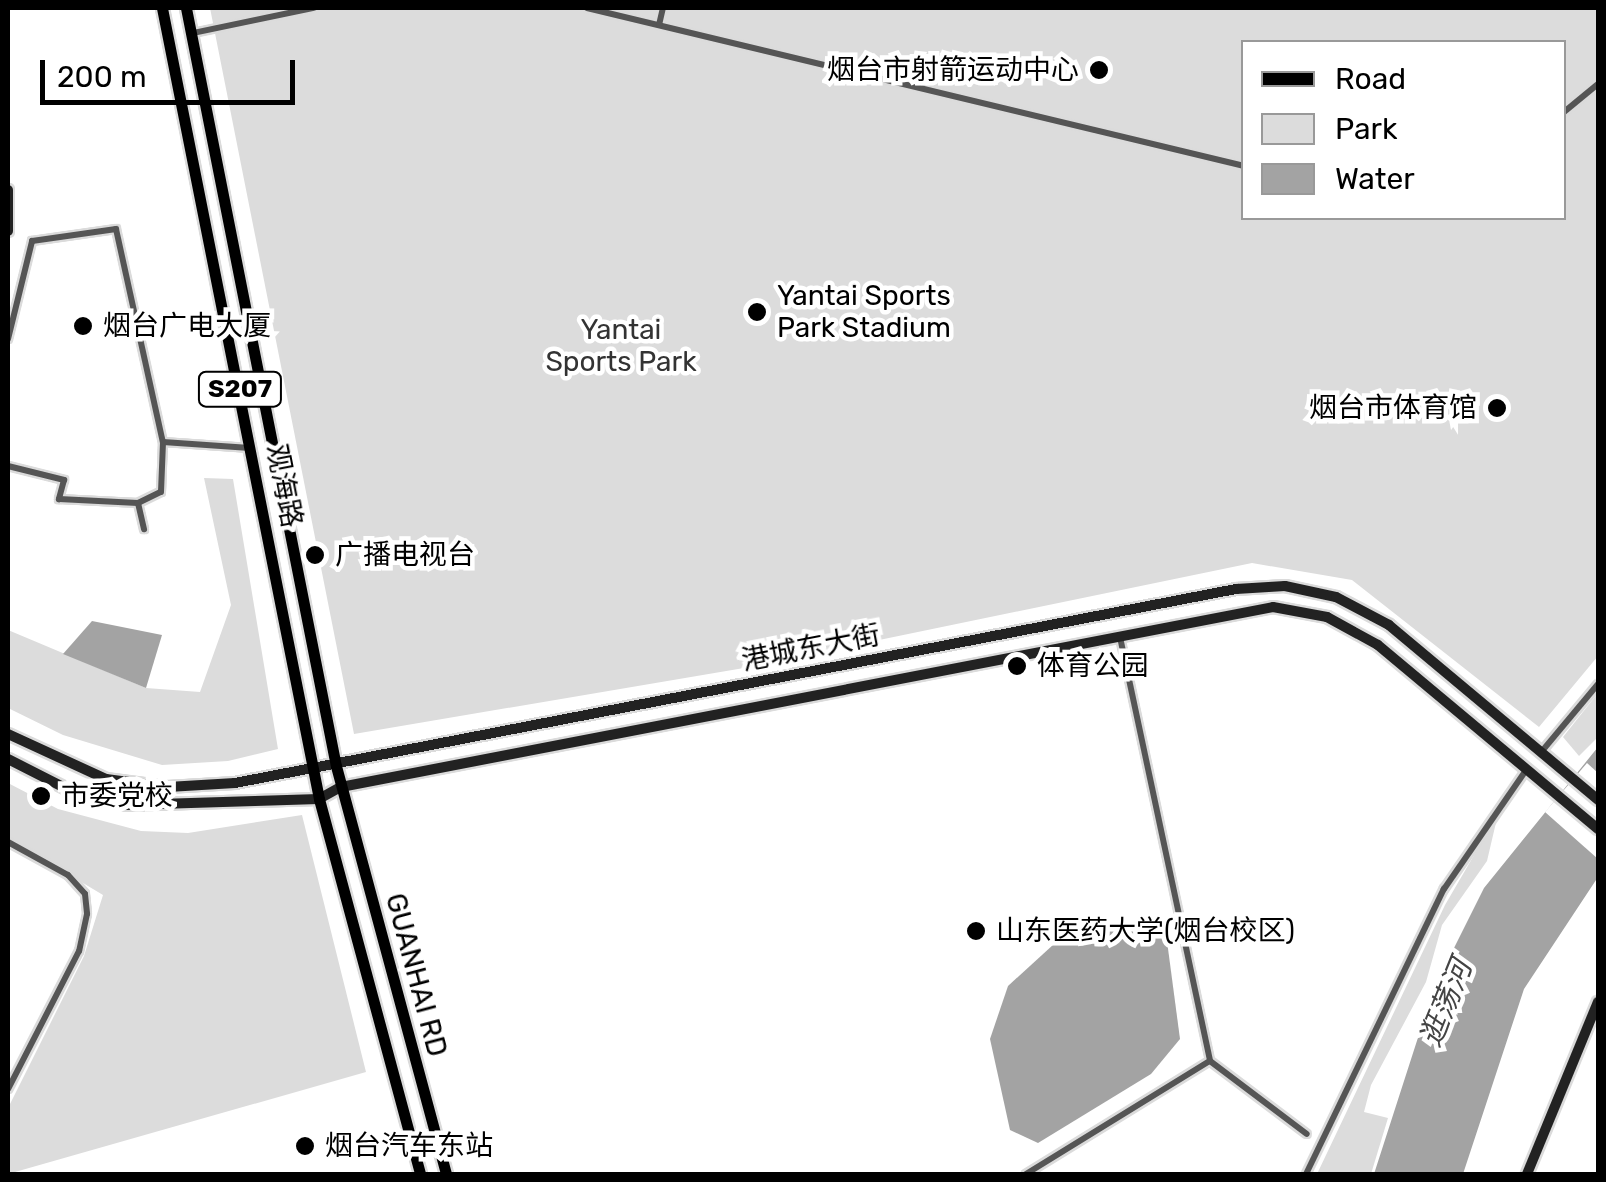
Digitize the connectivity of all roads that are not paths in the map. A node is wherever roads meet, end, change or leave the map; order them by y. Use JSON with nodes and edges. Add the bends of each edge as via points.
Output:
{"nodes":[{"id":1,"x":162,"y":8,"type":"edge"},
{"id":2,"x":186,"y":8,"type":"edge"},
{"id":3,"x":312,"y":8,"type":"edge"},
{"id":4,"x":587,"y":8,"type":"edge"},
{"id":5,"x":663,"y":8,"type":"edge"},
{"id":6,"x":659,"y":25,"type":"junction"},
{"id":7,"x":192,"y":34,"type":"junction"},
{"id":8,"x":1598,"y":84,"type":"edge"},
{"id":9,"x":1566,"y":110,"type":"edge"},
{"id":10,"x":1241,"y":165,"type":"edge"},
{"id":11,"x":8,"y":190,"type":"edge"},
{"id":12,"x":8,"y":231,"type":"edge"},
{"id":13,"x":8,"y":339,"type":"edge"},
{"id":14,"x":163,"y":442,"type":"junction"},
{"id":15,"x":252,"y":448,"type":"junction"},
{"id":16,"x":8,"y":466,"type":"edge"},
{"id":17,"x":138,"y":503,"type":"junction"},
{"id":18,"x":144,"y":529,"type":"dead end"},
{"id":19,"x":1119,"y":633,"type":"junction"},
{"id":20,"x":1598,"y":684,"type":"edge"},
{"id":21,"x":8,"y":734,"type":"edge"},
{"id":22,"x":1542,"y":751,"type":"junction"},
{"id":23,"x":8,"y":759,"type":"edge"},
{"id":24,"x":336,"y":766,"type":"junction"},
{"id":25,"x":1527,"y":768,"type":"junction"},
{"id":26,"x":314,"y":771,"type":"junction"},
{"id":27,"x":341,"y":788,"type":"junction"},
{"id":28,"x":319,"y":798,"type":"junction"},
{"id":29,"x":1598,"y":800,"type":"edge"},
{"id":30,"x":1598,"y":829,"type":"edge"},
{"id":31,"x":8,"y":842,"type":"edge"},
{"id":32,"x":1598,"y":1002,"type":"edge"},
{"id":33,"x":1210,"y":1061,"type":"junction"},
{"id":34,"x":8,"y":1089,"type":"edge"},
{"id":35,"x":1306,"y":1134,"type":"dead end"},
{"id":36,"x":420,"y":1174,"type":"edge"},
{"id":37,"x":446,"y":1174,"type":"edge"},
{"id":38,"x":1026,"y":1174,"type":"edge"},
{"id":39,"x":1306,"y":1174,"type":"edge"},
{"id":40,"x":1527,"y":1174,"type":"edge"}],
"edges":[{"from":1,"to":15,"type":"main road","name":"观海路","number":"S207"},
{"from":2,"to":7,"type":"main road","name":"观海路","number":"S207"},
{"from":3,"to":7,"type":"street"},
{"from":4,"to":6,"type":"street"},
{"from":5,"to":6,"type":"street"},
{"from":6,"to":10,"type":"street"},
{"from":7,"to":24,"type":"main road","name":"观海路","number":"S207"},
{"from":8,"to":9,"type":"street"},
{"from":11,"to":12,"type":"main road"},
{"from":13,"to":14,"type":"street","via":[[32,241],[116,228]]},
{"from":14,"to":15,"type":"street"},
{"from":14,"to":17,"type":"street","via":[[160,492]]},
{"from":15,"to":26,"type":"main road","name":"观海路","number":"S207"},
{"from":16,"to":17,"type":"street","via":[[64,480],[59,499]]},
{"from":17,"to":18,"type":"street"},
{"from":19,"to":25,"type":"main road","name":"港城东大街","via":[[1249,608],[1328,616],[1378,645]]},
{"from":19,"to":27,"type":"main road","name":"港城东大街"},
{"from":19,"to":33,"type":"street"},
{"from":20,"to":22,"type":"street"},
{"from":21,"to":26,"type":"main road","name":"港城东大街","via":[[71,766],[134,785]]},
{"from":22,"to":24,"type":"main road","name":"港城东大街","via":[[1366,610],[1308,590],[1263,586]]},
{"from":22,"to":29,"type":"main road","name":"港城东大街"},
{"from":23,"to":28,"type":"main road","name":"港城东大街","via":[[65,788],[127,805]]},
{"from":24,"to":26,"type":"main road","name":"港城东大街"},
{"from":24,"to":27,"type":"main road","name":"观海路","number":"S207"},
{"from":25,"to":30,"type":"main road","name":"港城东大街"},
{"from":25,"to":39,"type":"street","via":[[1444,889]]},
{"from":26,"to":28,"type":"main road","name":"观海路","number":"S207"},
{"from":27,"to":28,"type":"main road","name":"港城东大街"},
{"from":27,"to":37,"type":"main road","name":"GUANHAI RD","number":"S207"},
{"from":28,"to":36,"type":"main road","name":"GUANHAI RD","number":"S207"},
{"from":31,"to":34,"type":"street","via":[[68,875],[84,894],[87,914],[79,951]]},
{"from":32,"to":40,"type":"main road"},
{"from":33,"to":35,"type":"street"},
{"from":33,"to":38,"type":"street"}]}
